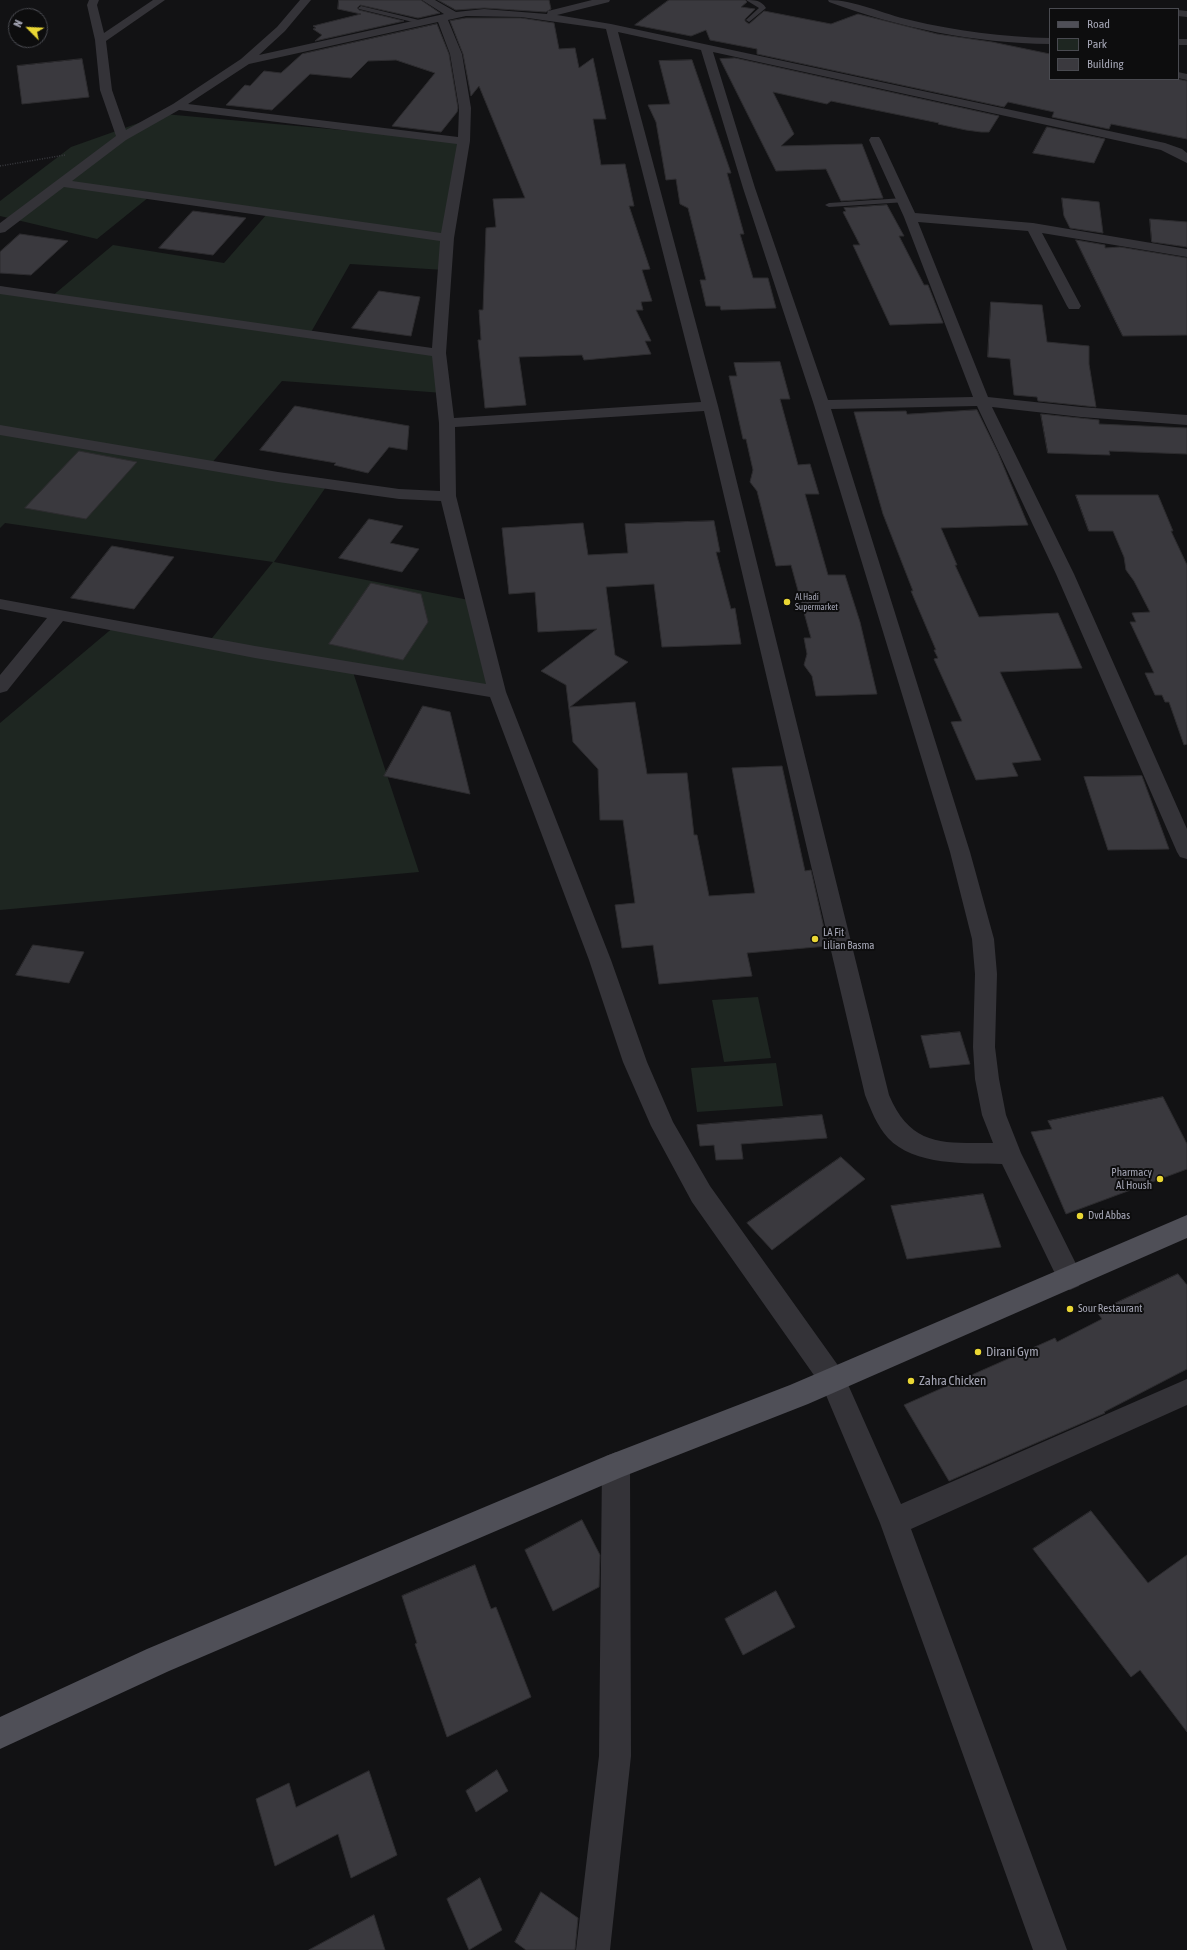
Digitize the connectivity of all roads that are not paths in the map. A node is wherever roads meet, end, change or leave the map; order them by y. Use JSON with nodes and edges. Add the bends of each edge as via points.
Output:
{"nodes":[{"id":1,"x":94,"y":0,"type":"edge"},
{"id":2,"x":160,"y":0,"type":"edge"},
{"id":3,"x":306,"y":0,"type":"edge"},
{"id":4,"x":427,"y":0,"type":"edge"},
{"id":5,"x":605,"y":0,"type":"edge"},
{"id":6,"x":749,"y":0,"type":"edge"},
{"id":7,"x":833,"y":0,"type":"edge"},
{"id":8,"x":506,"y":4,"type":"dead end"},
{"id":9,"x":361,"y":8,"type":"dead end"},
{"id":10,"x":498,"y":13,"type":"junction"},
{"id":11,"x":538,"y":16,"type":"junction"},
{"id":12,"x":447,"y":17,"type":"junction"},
{"id":13,"x":749,"y":20,"type":"dead end"},
{"id":14,"x":421,"y":22,"type":"junction"},
{"id":15,"x":611,"y":28,"type":"junction"},
{"id":16,"x":100,"y":40,"type":"junction"},
{"id":17,"x":1049,"y":41,"type":"edge"},
{"id":18,"x":706,"y":48,"type":"junction"},
{"id":19,"x":245,"y":61,"type":"junction"},
{"id":20,"x":177,"y":106,"type":"junction"},
{"id":21,"x":122,"y":137,"type":"junction"},
{"id":22,"x":874,"y":140,"type":"dead end"},
{"id":23,"x":464,"y":141,"type":"junction"},
{"id":24,"x":1187,"y":158,"type":"edge"},
{"id":25,"x":61,"y":183,"type":"junction"},
{"id":26,"x":902,"y":200,"type":"junction"},
{"id":27,"x":829,"y":205,"type":"dead end"},
{"id":28,"x":910,"y":217,"type":"junction"},
{"id":29,"x":1033,"y":228,"type":"junction"},
{"id":30,"x":0,"y":229,"type":"edge"},
{"id":31,"x":447,"y":238,"type":"junction"},
{"id":32,"x":1187,"y":253,"type":"edge"},
{"id":33,"x":0,"y":290,"type":"edge"},
{"id":34,"x":1074,"y":306,"type":"dead end"},
{"id":35,"x":439,"y":353,"type":"junction"},
{"id":36,"x":982,"y":401,"type":"junction"},
{"id":37,"x":822,"y":405,"type":"junction"},
{"id":38,"x":710,"y":406,"type":"junction"},
{"id":39,"x":1187,"y":420,"type":"edge"},
{"id":40,"x":447,"y":423,"type":"junction"},
{"id":41,"x":0,"y":430,"type":"edge"},
{"id":42,"x":448,"y":496,"type":"junction"},
{"id":43,"x":0,"y":604,"type":"edge"},
{"id":44,"x":59,"y":615,"type":"junction"},
{"id":45,"x":0,"y":687,"type":"edge"},
{"id":46,"x":497,"y":692,"type":"junction"},
{"id":47,"x":1187,"y":852,"type":"edge"},
{"id":48,"x":1009,"y":1154,"type":"junction"},
{"id":49,"x":1187,"y":1226,"type":"edge"},
{"id":50,"x":1070,"y":1278,"type":"junction"},
{"id":51,"x":833,"y":1380,"type":"junction"},
{"id":52,"x":1187,"y":1392,"type":"edge"},
{"id":53,"x":616,"y":1466,"type":"junction"},
{"id":54,"x":894,"y":1522,"type":"junction"},
{"id":55,"x":0,"y":1733,"type":"edge"},
{"id":56,"x":594,"y":1950,"type":"edge"},
{"id":57,"x":1050,"y":1950,"type":"edge"}],
"edges":[{"from":1,"to":16,"type":"street","via":[[92,5]]},
{"from":2,"to":16,"type":"street"},
{"from":3,"to":19,"type":"street","via":[[281,29]]},
{"from":4,"to":12,"type":"street"},
{"from":5,"to":11,"type":"street"},
{"from":6,"to":13,"type":"lane","via":[[763,8]]},
{"from":7,"to":17,"type":"street","via":[[917,25],[987,37]]},
{"from":8,"to":10,"type":"street"},
{"from":9,"to":14,"type":"lane"},
{"from":10,"to":11,"type":"street"},
{"from":10,"to":12,"type":"street"},
{"from":11,"to":15,"type":"street"},
{"from":12,"to":14,"type":"street"},
{"from":12,"to":23,"type":"street","via":[[465,108]]},
{"from":14,"to":19,"type":"street"},
{"from":15,"to":18,"type":"street"},
{"from":15,"to":38,"type":"street"},
{"from":16,"to":21,"type":"street","via":[[106,90]]},
{"from":18,"to":24,"type":"street","via":[[1152,143]]},
{"from":18,"to":37,"type":"street","via":[[749,188]]},
{"from":19,"to":20,"type":"street"},
{"from":20,"to":21,"type":"street"},
{"from":20,"to":23,"type":"street"},
{"from":21,"to":25,"type":"street"},
{"from":22,"to":26,"type":"street"},
{"from":23,"to":31,"type":"street"},
{"from":25,"to":30,"type":"street"},
{"from":25,"to":31,"type":"street"},
{"from":26,"to":27,"type":"lane"},
{"from":26,"to":28,"type":"street"},
{"from":28,"to":29,"type":"street"},
{"from":28,"to":36,"type":"street"},
{"from":29,"to":32,"type":"street"},
{"from":29,"to":34,"type":"street"},
{"from":31,"to":35,"type":"street"},
{"from":33,"to":35,"type":"street"},
{"from":35,"to":40,"type":"street"},
{"from":36,"to":37,"type":"street"},
{"from":36,"to":39,"type":"street"},
{"from":36,"to":47,"type":"street","via":[[1065,574]]},
{"from":37,"to":48,"type":"street","via":[[960,852],[983,939],[986,974],[984,1047],[987,1079],[994,1115]]},
{"from":38,"to":40,"type":"street"},
{"from":38,"to":48,"type":"street","via":[[877,1095],[887,1119],[901,1136],[920,1146],[942,1152]]},
{"from":40,"to":42,"type":"street"},
{"from":41,"to":42,"type":"street","via":[[278,477],[400,494]]},
{"from":42,"to":46,"type":"street"},
{"from":43,"to":44,"type":"street"},
{"from":44,"to":45,"type":"street"},
{"from":44,"to":46,"type":"street","via":[[255,652]]},
{"from":46,"to":51,"type":"street","via":[[600,960],[635,1062],[663,1126],[701,1194],[754,1265]]},
{"from":48,"to":50,"type":"street"},
{"from":49,"to":50,"type":"main road"},
{"from":50,"to":51,"type":"main road"},
{"from":51,"to":53,"type":"main road"},
{"from":51,"to":54,"type":"street"},
{"from":52,"to":54,"type":"street"},
{"from":53,"to":55,"type":"main road","via":[[158,1660]]},
{"from":53,"to":56,"type":"street","via":[[615,1756]]},
{"from":54,"to":57,"type":"street"}]}
